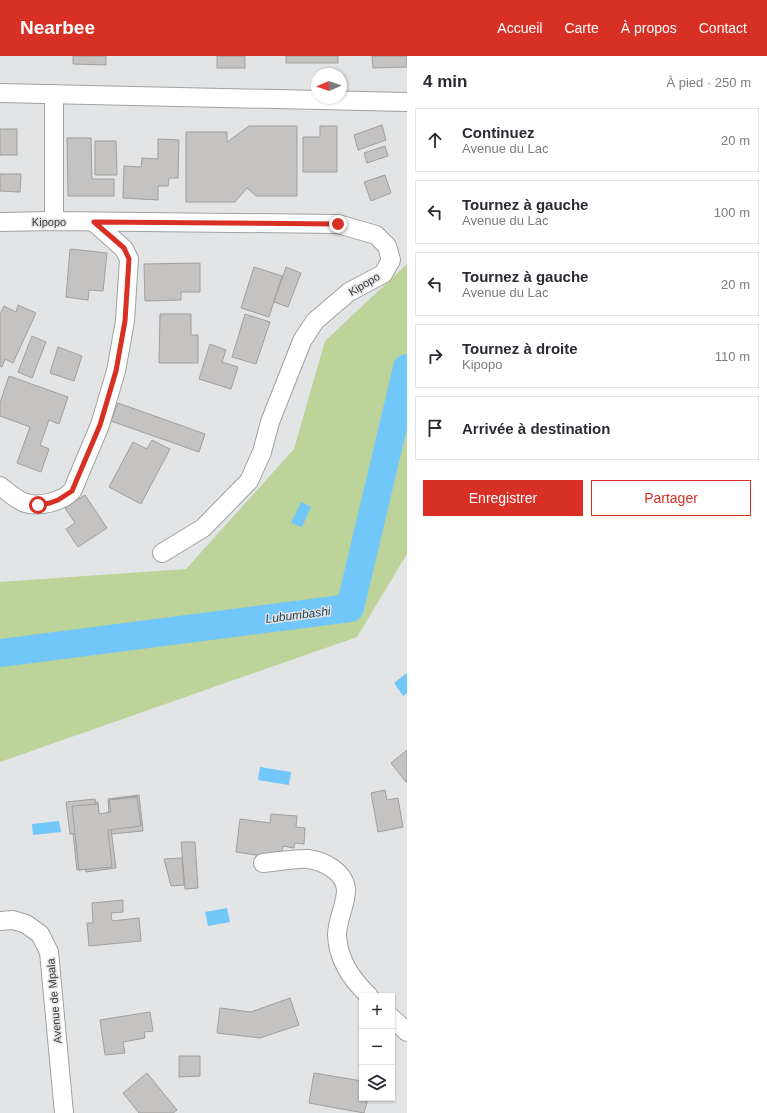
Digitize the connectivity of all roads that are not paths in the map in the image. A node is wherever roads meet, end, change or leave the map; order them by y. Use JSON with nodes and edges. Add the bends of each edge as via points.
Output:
{"nodes":[{"id":1,"x":0,"y":93,"type":"edge"},
{"id":2,"x":54,"y":94,"type":"junction"},
{"id":3,"x":407,"y":102,"type":"edge"},
{"id":4,"x":54,"y":221,"type":"junction"},
{"id":5,"x":0,"y":222,"type":"edge"},
{"id":6,"x":94,"y":222,"type":"junction"},
{"id":7,"x":0,"y":486,"type":"edge"},
{"id":8,"x":162,"y":553,"type":"dead end"},
{"id":9,"x":263,"y":863,"type":"dead end"},
{"id":10,"x":0,"y":921,"type":"edge"},
{"id":11,"x":366,"y":993,"type":"edge"},
{"id":12,"x":395,"y":1021,"type":"edge"},
{"id":13,"x":407,"y":1032,"type":"edge"},
{"id":14,"x":64,"y":1113,"type":"edge"}],
"edges":[{"from":1,"to":2,"type":"street"},
{"from":2,"to":3,"type":"street"},
{"from":2,"to":4,"type":"street"},
{"from":4,"to":5,"type":"street","name":"Kipopo"},
{"from":4,"to":6,"type":"street","name":"Kipopo"},
{"from":6,"to":7,"type":"street","via":[[124,248],[129,259],[125,321],[117,364],[100,425],[72,491],[65,496],[50,503],[30,504]]},
{"from":6,"to":8,"type":"street","name":"Kipopo","via":[[338,224],[376,235],[387,246],[390,260],[383,274],[349,292],[315,321],[302,341],[249,481],[203,528]]},
{"from":9,"to":11,"type":"street","via":[[308,859],[322,863],[343,879],[346,890],[338,935],[340,954],[358,986]]},
{"from":10,"to":14,"type":"street","name":"Avenue de Mpala","via":[[13,920],[26,924],[40,934],[49,952]]},
{"from":12,"to":13,"type":"street"}]}
